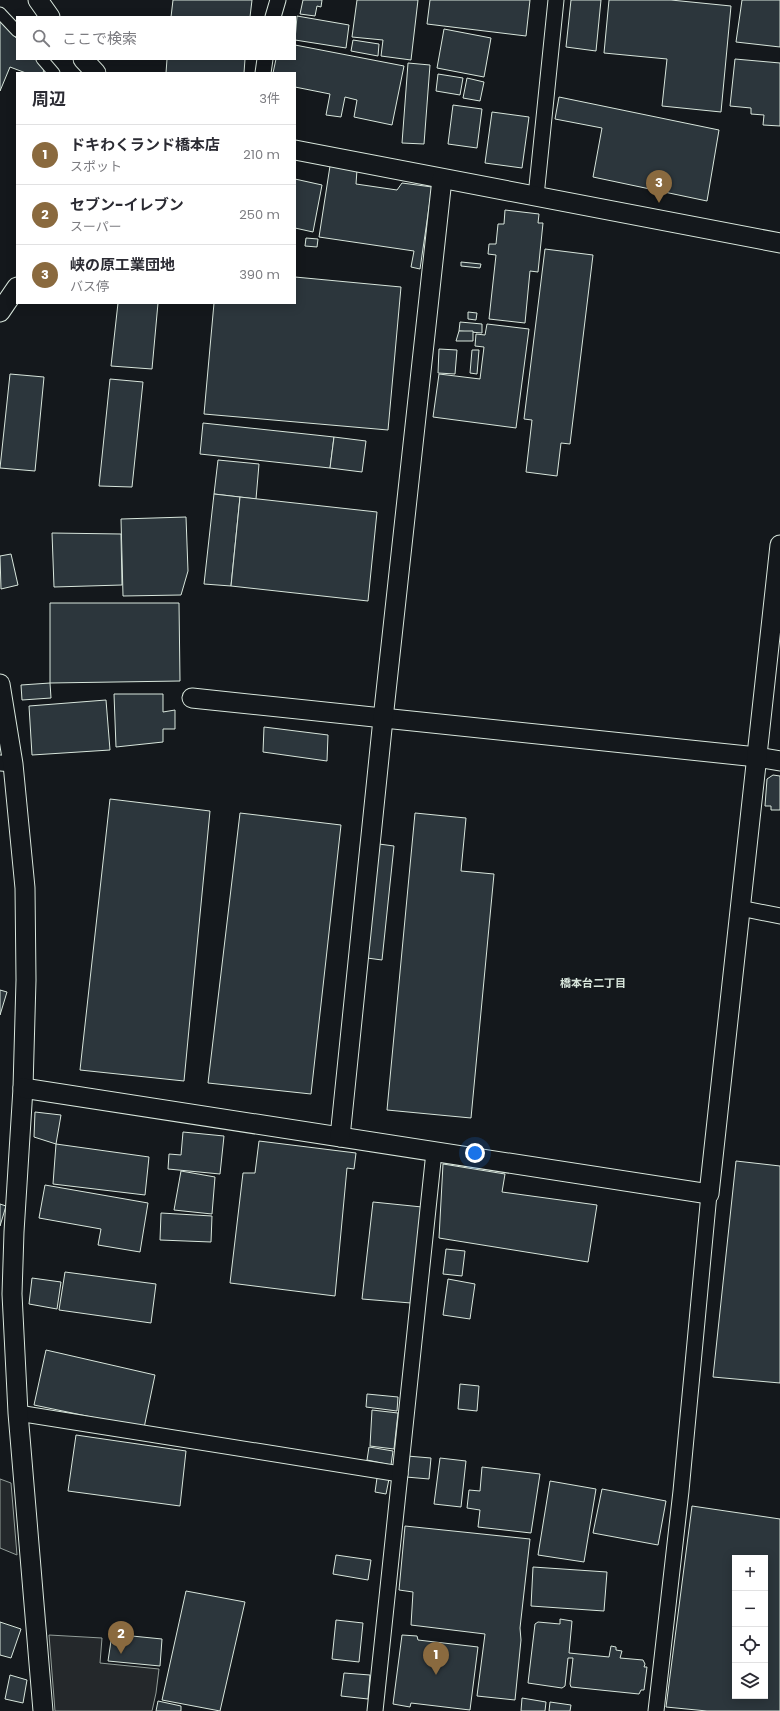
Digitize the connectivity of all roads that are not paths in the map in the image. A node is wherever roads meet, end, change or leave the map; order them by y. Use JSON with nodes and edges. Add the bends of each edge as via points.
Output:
{"nodes":[{"id":1,"x":38,"y":0,"type":"edge"},
{"id":2,"x":278,"y":0,"type":"edge"},
{"id":3,"x":556,"y":0,"type":"edge"},
{"id":4,"x":0,"y":13,"type":"edge"},
{"id":5,"x":49,"y":16,"type":"edge"},
{"id":6,"x":273,"y":16,"type":"edge"},
{"id":7,"x":16,"y":31,"type":"edge"},
{"id":8,"x":43,"y":60,"type":"edge"},
{"id":9,"x":84,"y":60,"type":"edge"},
{"id":10,"x":265,"y":60,"type":"edge"},
{"id":11,"x":53,"y":72,"type":"edge"},
{"id":12,"x":95,"y":72,"type":"edge"},
{"id":13,"x":263,"y":72,"type":"edge"},
{"id":14,"x":296,"y":150,"type":"edge"},
{"id":15,"x":442,"y":179,"type":"junction"},
{"id":16,"x":536,"y":196,"type":"junction"},
{"id":17,"x":780,"y":243,"type":"edge"},
{"id":18,"x":16,"y":288,"type":"edge"},
{"id":19,"x":0,"y":312,"type":"edge"},
{"id":20,"x":780,"y":545,"type":"edge"},
{"id":21,"x":0,"y":684,"type":"edge"},
{"id":22,"x":192,"y":698,"type":"dead end"},
{"id":23,"x":383,"y":719,"type":"junction"},
{"id":24,"x":757,"y":757,"type":"junction"},
{"id":25,"x":780,"y":761,"type":"edge"},
{"id":26,"x":6,"y":763,"type":"edge"},
{"id":27,"x":740,"y":908,"type":"junction"},
{"id":28,"x":780,"y":916,"type":"edge"},
{"id":29,"x":24,"y":1088,"type":"junction"},
{"id":30,"x":340,"y":1137,"type":"junction"},
{"id":31,"x":434,"y":1152,"type":"junction"},
{"id":32,"x":709,"y":1194,"type":"junction"},
{"id":33,"x":18,"y":1413,"type":"junction"},
{"id":34,"x":400,"y":1474,"type":"junction"},
{"id":35,"x":43,"y":1711,"type":"edge"},
{"id":36,"x":375,"y":1711,"type":"edge"},
{"id":37,"x":656,"y":1711,"type":"edge"}],
"edges":[{"from":1,"to":5,"type":"street"},
{"from":2,"to":6,"type":"street"},
{"from":3,"to":16,"type":"street"},
{"from":4,"to":7,"type":"street"},
{"from":8,"to":11,"type":"street"},
{"from":9,"to":12,"type":"street"},
{"from":10,"to":13,"type":"street"},
{"from":14,"to":15,"type":"street"},
{"from":15,"to":16,"type":"street"},
{"from":15,"to":23,"type":"street"},
{"from":16,"to":17,"type":"street"},
{"from":18,"to":19,"type":"street"},
{"from":20,"to":24,"type":"street"},
{"from":21,"to":26,"type":"street"},
{"from":22,"to":23,"type":"street"},
{"from":23,"to":24,"type":"street"},
{"from":23,"to":30,"type":"street"},
{"from":24,"to":25,"type":"street"},
{"from":24,"to":27,"type":"street"},
{"from":26,"to":29,"type":"street","via":[[25,888]]},
{"from":27,"to":28,"type":"street"},
{"from":27,"to":32,"type":"street"},
{"from":29,"to":30,"type":"street"},
{"from":29,"to":33,"type":"street","via":[[12,1294]]},
{"from":30,"to":31,"type":"street"},
{"from":31,"to":32,"type":"street"},
{"from":31,"to":34,"type":"street"},
{"from":32,"to":37,"type":"street","via":[[681,1491]]},
{"from":33,"to":34,"type":"street"},
{"from":33,"to":35,"type":"street"},
{"from":34,"to":36,"type":"street"}]}
